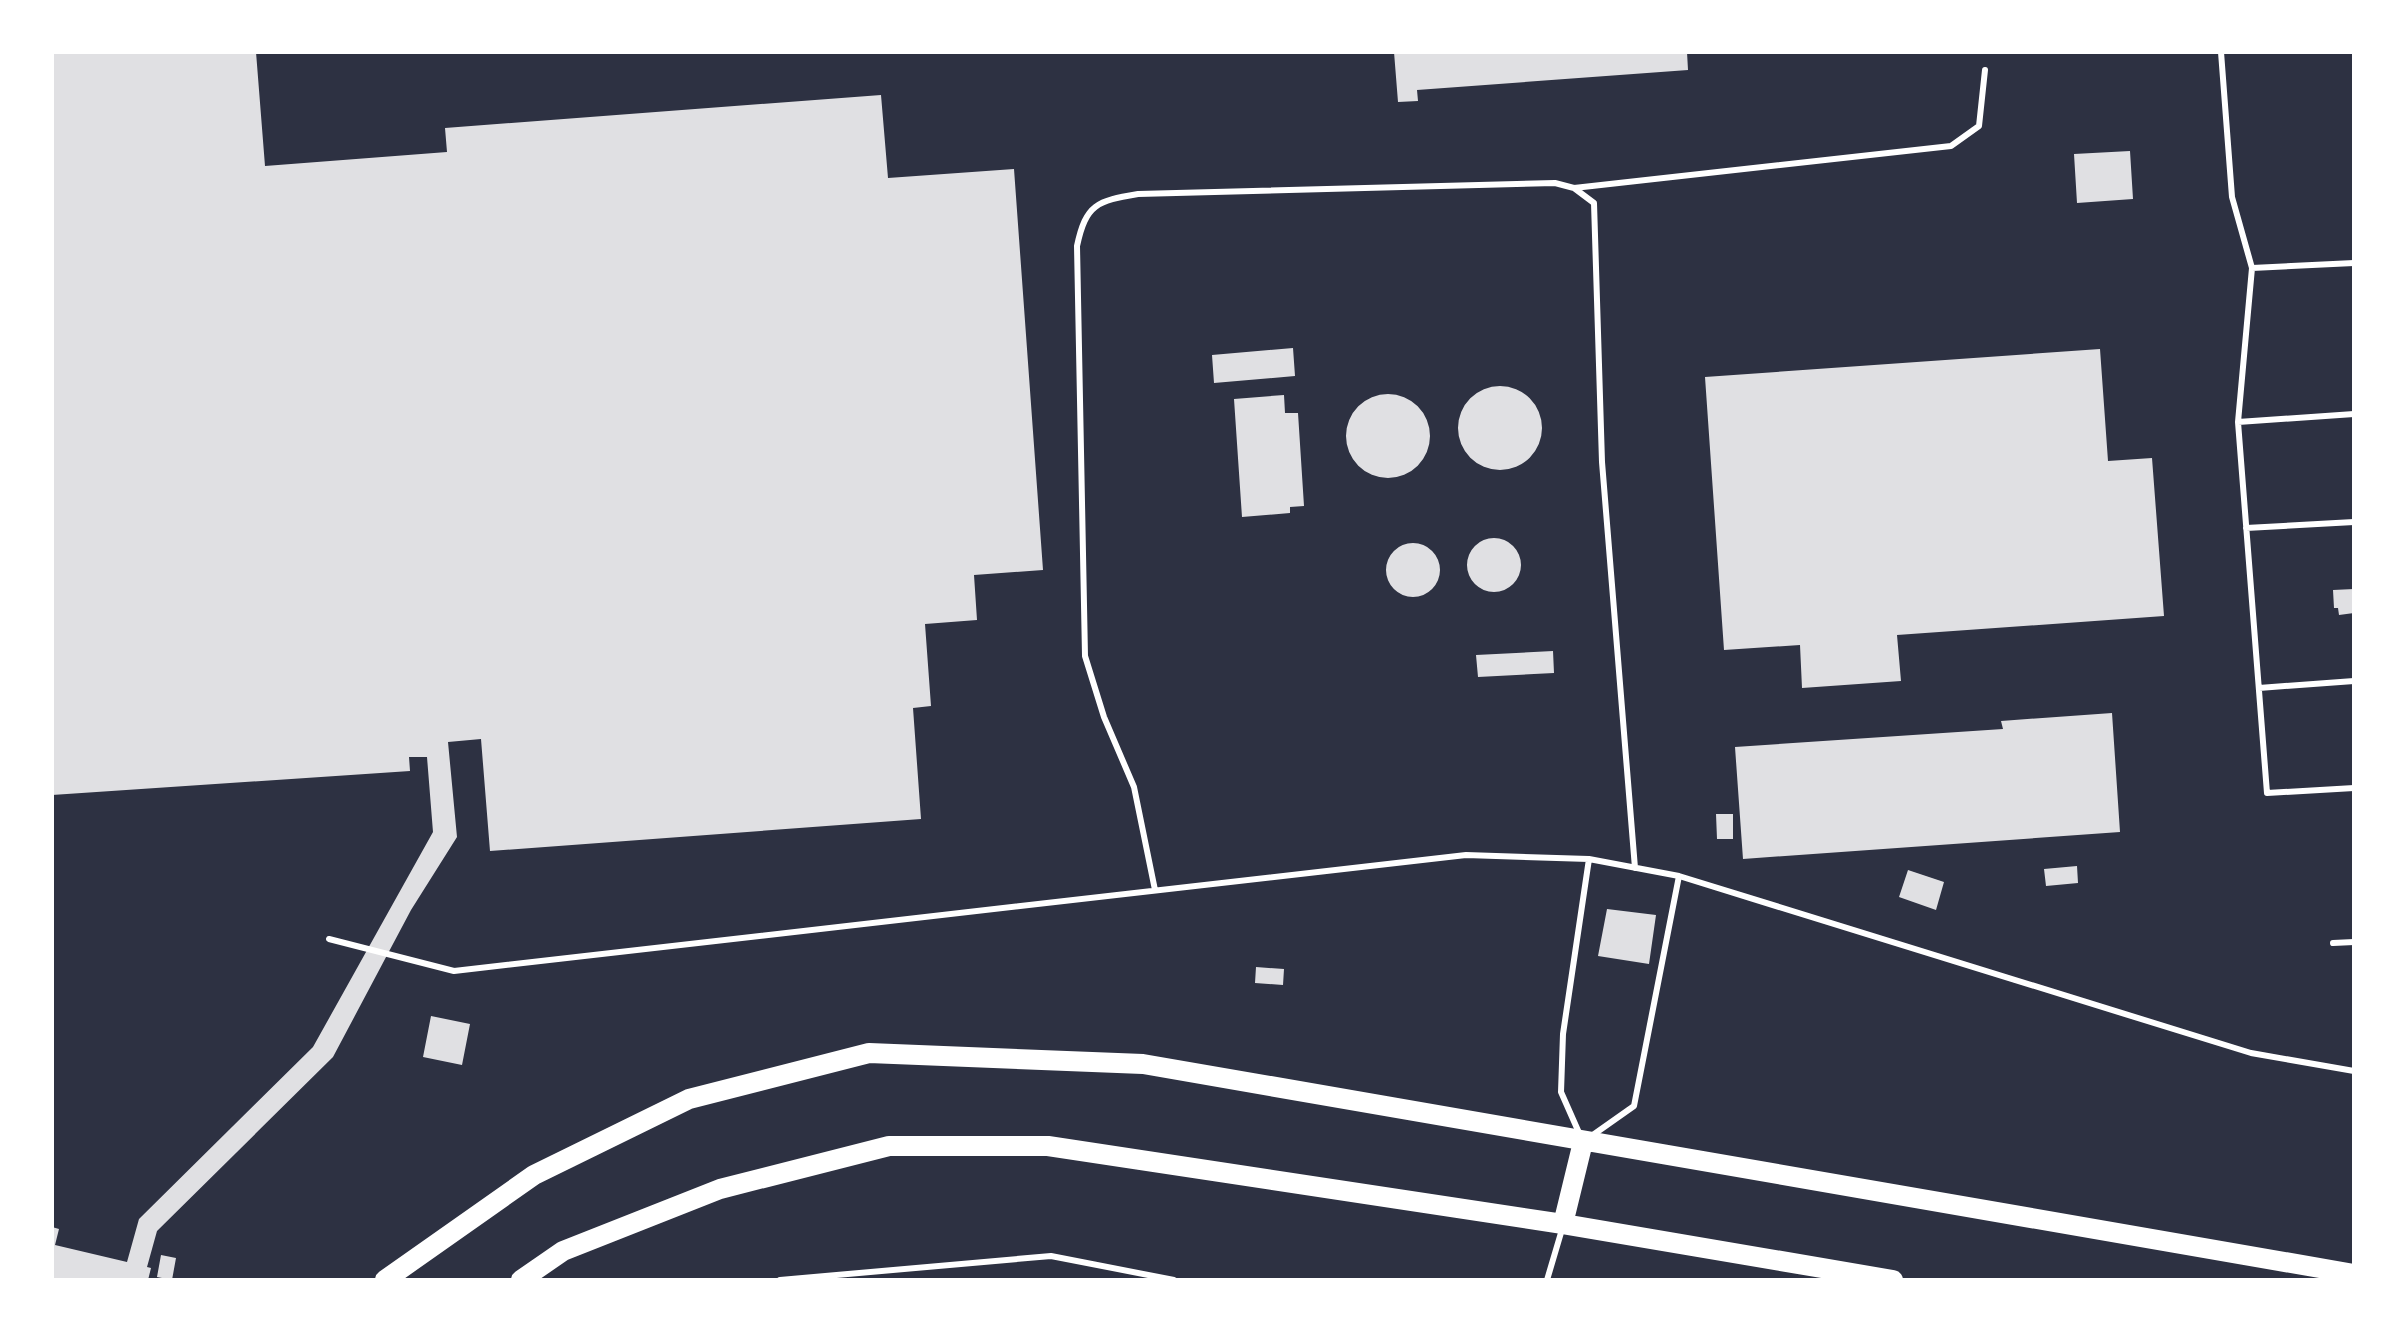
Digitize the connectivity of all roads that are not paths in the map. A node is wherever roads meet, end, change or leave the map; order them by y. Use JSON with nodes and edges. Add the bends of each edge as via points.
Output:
{"nodes":[{"id":1,"x":2221,"y":52,"type":"edge"},
{"id":2,"x":1985,"y":70,"type":"dead end"},
{"id":3,"x":1574,"y":188,"type":"junction"},
{"id":4,"x":2354,"y":263,"type":"edge"},
{"id":5,"x":2252,"y":268,"type":"junction"},
{"id":6,"x":2354,"y":414,"type":"edge"},
{"id":7,"x":2238,"y":422,"type":"junction"},
{"id":8,"x":2354,"y":522,"type":"edge"},
{"id":9,"x":2246,"y":528,"type":"junction"},
{"id":10,"x":2354,"y":681,"type":"edge"},
{"id":11,"x":2259,"y":688,"type":"junction"},
{"id":12,"x":2354,"y":788,"type":"edge"},
{"id":13,"x":1589,"y":859,"type":"junction"},
{"id":14,"x":1635,"y":868,"type":"junction"},
{"id":15,"x":1679,"y":876,"type":"junction"},
{"id":16,"x":1155,"y":890,"type":"junction"},
{"id":17,"x":329,"y":939,"type":"dead end"},
{"id":18,"x":2354,"y":942,"type":"edge"},
{"id":19,"x":2333,"y":943,"type":"dead end"},
{"id":20,"x":2354,"y":1071,"type":"edge"},
{"id":21,"x":1583,"y":1142,"type":"junction"},
{"id":22,"x":1563,"y":1224,"type":"junction"},
{"id":23,"x":2354,"y":1274,"type":"edge"},
{"id":24,"x":783,"y":1279,"type":"edge"},
{"id":25,"x":385,"y":1280,"type":"edge"},
{"id":26,"x":521,"y":1280,"type":"edge"},
{"id":27,"x":802,"y":1280,"type":"edge"},
{"id":28,"x":1174,"y":1280,"type":"edge"},
{"id":29,"x":1547,"y":1280,"type":"edge"},
{"id":30,"x":1893,"y":1280,"type":"edge"}],
"edges":[{"from":1,"to":5,"type":"lane","via":[[2232,197]]},
{"from":2,"to":3,"type":"lane","via":[[1979,126],[1951,146]]},
{"from":3,"to":14,"type":"lane","via":[[1594,203],[1602,462]]},
{"from":3,"to":16,"type":"lane","via":[[1555,183],[1138,194],[1102,200],[1083,218],[1077,246],[1085,656],[1134,787]]},
{"from":4,"to":5,"type":"lane"},
{"from":5,"to":7,"type":"lane"},
{"from":6,"to":7,"type":"lane"},
{"from":7,"to":9,"type":"lane"},
{"from":8,"to":9,"type":"lane"},
{"from":9,"to":11,"type":"lane"},
{"from":10,"to":11,"type":"lane"},
{"from":11,"to":12,"type":"lane","via":[[2267,793]]},
{"from":13,"to":14,"type":"lane"},
{"from":13,"to":16,"type":"lane","via":[[1466,855]]},
{"from":13,"to":21,"type":"lane","via":[[1563,1034],[1561,1092]]},
{"from":14,"to":15,"type":"lane"},
{"from":15,"to":20,"type":"lane","via":[[2251,1053]]},
{"from":15,"to":21,"type":"lane","via":[[1634,1106]]},
{"from":16,"to":17,"type":"lane","via":[[454,971]]},
{"from":18,"to":19,"type":"lane"},
{"from":21,"to":22,"type":"main road"},
{"from":21,"to":23,"type":"main road"},
{"from":21,"to":25,"type":"main road","via":[[1143,1064],[869,1053],[689,1099],[534,1175]]},
{"from":22,"to":26,"type":"main road","via":[[1048,1146],[889,1146],[720,1189],[563,1251]]},
{"from":22,"to":29,"type":"lane"},
{"from":22,"to":30,"type":"main road"},
{"from":24,"to":27,"type":"lane"},
{"from":24,"to":28,"type":"lane","via":[[1051,1256]]}]}
